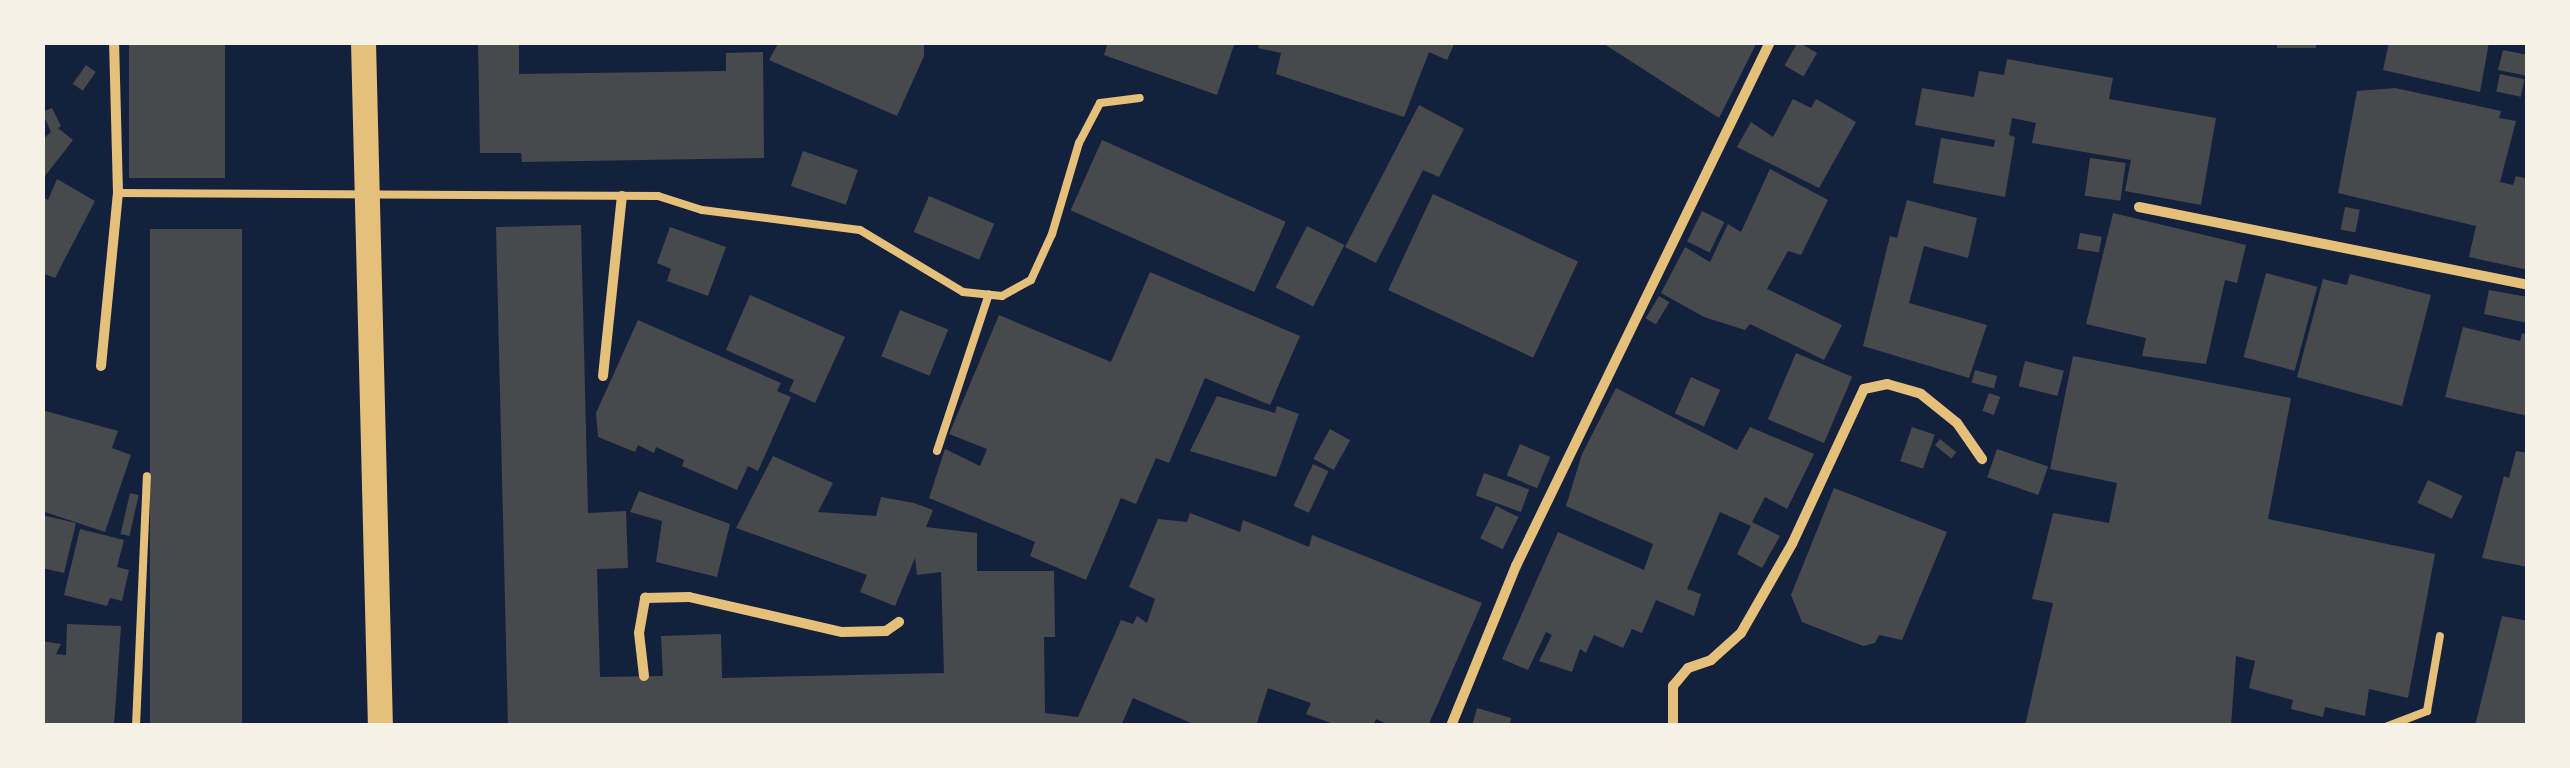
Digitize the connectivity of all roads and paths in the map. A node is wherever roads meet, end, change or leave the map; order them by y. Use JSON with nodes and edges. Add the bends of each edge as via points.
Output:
{"nodes":[{"id":1,"x":114,"y":42,"type":"edge"},
{"id":2,"x":363,"y":42,"type":"edge"},
{"id":3,"x":1770,"y":42,"type":"edge"},
{"id":4,"x":1140,"y":98,"type":"dead end"},
{"id":5,"x":118,"y":193,"type":"junction"},
{"id":6,"x":366,"y":193,"type":"junction"},
{"id":7,"x":622,"y":196,"type":"junction"},
{"id":8,"x":2138,"y":206,"type":"dead end"},
{"id":9,"x":2528,"y":285,"type":"edge"},
{"id":10,"x":989,"y":294,"type":"junction"},
{"id":11,"x":101,"y":366,"type":"dead end"},
{"id":12,"x":603,"y":376,"type":"dead end"},
{"id":13,"x":937,"y":451,"type":"dead end"},
{"id":14,"x":1982,"y":459,"type":"dead end"},
{"id":15,"x":147,"y":476,"type":"dead end"},
{"id":16,"x":899,"y":622,"type":"dead end"},
{"id":17,"x":2440,"y":636,"type":"dead end"},
{"id":18,"x":644,"y":676,"type":"dead end"},
{"id":19,"x":136,"y":726,"type":"edge"},
{"id":20,"x":380,"y":726,"type":"edge"},
{"id":21,"x":1451,"y":726,"type":"edge"},
{"id":22,"x":1673,"y":726,"type":"edge"},
{"id":23,"x":2388,"y":726,"type":"edge"}],
"edges":[{"from":1,"to":5,"type":"street"},
{"from":2,"to":6,"type":"main road"},
{"from":3,"to":21,"type":"street","via":[[1516,566]]},
{"from":4,"to":10,"type":"lane","via":[[1100,103],[1078,144],[1031,280],[1002,296]]},
{"from":5,"to":6,"type":"lane"},
{"from":5,"to":11,"type":"street"},
{"from":6,"to":7,"type":"lane"},
{"from":6,"to":20,"type":"main road"},
{"from":7,"to":10,"type":"lane","via":[[658,196],[702,210],[860,230],[963,292]]},
{"from":7,"to":12,"type":"street"},
{"from":8,"to":9,"type":"street"},
{"from":10,"to":13,"type":"lane"},
{"from":14,"to":22,"type":"street","via":[[1957,423],[1921,394],[1887,384],[1864,390],[1792,544],[1740,633],[1673,686]]},
{"from":15,"to":19,"type":"lane"},
{"from":16,"to":18,"type":"street","via":[[886,630],[842,632],[689,597],[646,598],[639,633]]},
{"from":17,"to":23,"type":"lane","via":[[2427,711]]}]}
